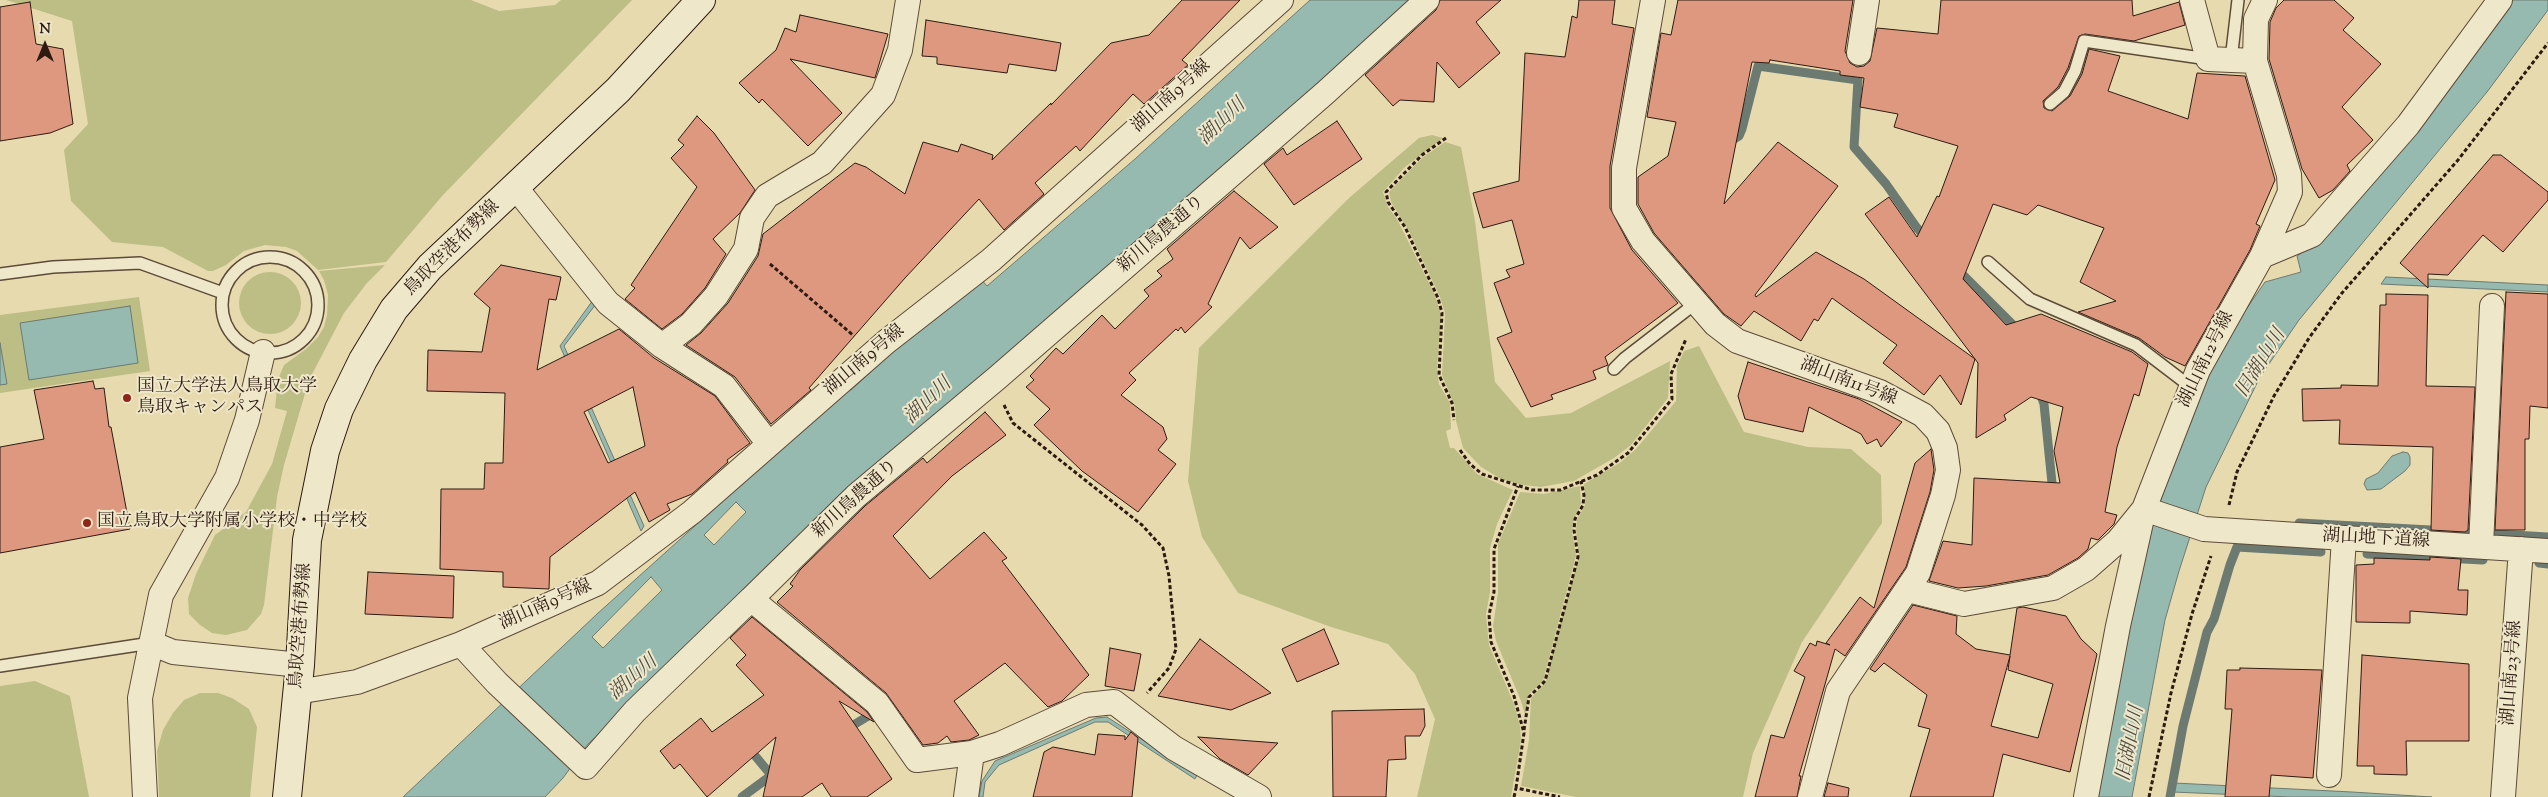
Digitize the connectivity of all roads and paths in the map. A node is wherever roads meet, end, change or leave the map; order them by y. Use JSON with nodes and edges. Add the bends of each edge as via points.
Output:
{"nodes":[{"id":1,"x":701,"y":0,"type":"edge"},
{"id":2,"x":908,"y":0,"type":"edge"},
{"id":3,"x":1281,"y":0,"type":"edge"},
{"id":4,"x":1427,"y":0,"type":"edge"},
{"id":5,"x":1653,"y":0,"type":"edge"},
{"id":6,"x":1867,"y":0,"type":"edge"},
{"id":7,"x":2192,"y":0,"type":"edge"},
{"id":8,"x":2238,"y":0,"type":"edge"},
{"id":9,"x":2265,"y":0,"type":"edge"},
{"id":10,"x":2500,"y":0,"type":"edge"},
{"id":11,"x":2548,"y":43,"type":"edge"},
{"id":12,"x":1859,"y":53,"type":"dead end"},
{"id":13,"x":2208,"y":59,"type":"junction"},
{"id":14,"x":2231,"y":60,"type":"junction"},
{"id":15,"x":2255,"y":61,"type":"junction"},
{"id":16,"x":2050,"y":104,"type":"dead end"},
{"id":17,"x":1446,"y":138,"type":"dead end"},
{"id":18,"x":516,"y":188,"type":"junction"},
{"id":19,"x":746,"y":245,"type":"junction"},
{"id":20,"x":2262,"y":256,"type":"junction"},
{"id":21,"x":1988,"y":262,"type":"dead end"},
{"id":22,"x":0,"y":274,"type":"edge"},
{"id":23,"x":223,"y":293,"type":"junction"},
{"id":24,"x":1699,"y":306,"type":"junction"},
{"id":25,"x":2492,"y":306,"type":"dead end"},
{"id":26,"x":662,"y":346,"type":"junction"},
{"id":27,"x":263,"y":352,"type":"junction"},
{"id":28,"x":873,"y":353,"type":"junction"},
{"id":29,"x":1614,"y":370,"type":"dead end"},
{"id":30,"x":996,"y":378,"type":"junction"},
{"id":31,"x":2191,"y":387,"type":"junction"},
{"id":32,"x":1454,"y":420,"type":"dead end"},
{"id":33,"x":769,"y":444,"type":"junction"},
{"id":34,"x":1460,"y":450,"type":"dead end"},
{"id":35,"x":1580,"y":481,"type":"junction"},
{"id":36,"x":1518,"y":486,"type":"junction"},
{"id":37,"x":2150,"y":511,"type":"junction"},
{"id":38,"x":2211,"y":530,"type":"junction"},
{"id":39,"x":2344,"y":538,"type":"junction"},
{"id":40,"x":2481,"y":546,"type":"junction"},
{"id":41,"x":2521,"y":549,"type":"junction"},
{"id":42,"x":2548,"y":551,"type":"edge"},
{"id":43,"x":1908,"y":590,"type":"junction"},
{"id":44,"x":751,"y":599,"type":"junction"},
{"id":45,"x":151,"y":643,"type":"junction"},
{"id":46,"x":461,"y":644,"type":"junction"},
{"id":47,"x":300,"y":665,"type":"junction"},
{"id":48,"x":0,"y":666,"type":"edge"},
{"id":49,"x":297,"y":692,"type":"junction"},
{"id":50,"x":1124,"y":710,"type":"junction"},
{"id":51,"x":1524,"y":733,"type":"junction"},
{"id":52,"x":972,"y":753,"type":"junction"},
{"id":53,"x":2329,"y":775,"type":"dead end"},
{"id":54,"x":1516,"y":788,"type":"junction"},
{"id":55,"x":145,"y":797,"type":"edge"},
{"id":56,"x":287,"y":797,"type":"edge"},
{"id":57,"x":966,"y":797,"type":"edge"},
{"id":58,"x":1259,"y":797,"type":"edge"},
{"id":59,"x":1514,"y":797,"type":"edge"},
{"id":60,"x":1560,"y":797,"type":"edge"},
{"id":61,"x":1810,"y":797,"type":"edge"},
{"id":62,"x":2086,"y":797,"type":"edge"},
{"id":63,"x":2149,"y":797,"type":"edge"},
{"id":64,"x":2503,"y":797,"type":"edge"}],
"edges":[{"from":1,"to":18,"type":"main road","name":"鳥取空港布勢線","via":[[618,90]]},
{"from":2,"to":19,"type":"street","via":[[900,50],[883,95],[822,163],[767,196],[752,218]]},
{"from":3,"to":28,"type":"street","name":"湖山南9号線","via":[[991,260]]},
{"from":4,"to":30,"type":"street","name":"新川鳥農通り","via":[[1317,100]]},
{"from":5,"to":24,"type":"street","name":"湖山南11号線","via":[[1624,168],[1624,208],[1643,241]]},
{"from":6,"to":12,"type":"street"},
{"from":7,"to":13,"type":"street"},
{"from":8,"to":14,"type":"lane"},
{"from":9,"to":15,"type":"street","name":"湖山南12号線","via":[[2256,20]]},
{"from":10,"to":20,"type":"street","via":[[2408,125],[2312,235]]},
{"from":11,"to":38,"type":"path","via":[[2458,160],[2342,293],[2309,338],[2274,396],[2237,472],[2230,503]]},
{"from":13,"to":14,"type":"street"},
{"from":13,"to":16,"type":"lane","via":[[2084,41],[2075,71],[2064,92]]},
{"from":14,"to":15,"type":"street"},
{"from":15,"to":20,"type":"street","name":"湖山南12号線","via":[[2291,183]]},
{"from":17,"to":32,"type":"path","via":[[1422,155],[1386,192],[1388,202],[1405,227],[1438,298],[1442,313],[1439,375],[1452,403]]},
{"from":18,"to":26,"type":"street","via":[[608,302]]},
{"from":18,"to":47,"type":"main road","name":"鳥取空港布勢線","via":[[430,267],[394,309],[363,360],[339,409],[325,451],[308,540]]},
{"from":19,"to":26,"type":"street","via":[[716,296],[691,324]]},
{"from":19,"to":28,"type":"path","via":[[788,277]]},
{"from":20,"to":31,"type":"street","name":"湖山南12号線"},
{"from":21,"to":31,"type":"lane","via":[[2030,299],[2136,345]]},
{"from":22,"to":23,"type":"lane","via":[[53,267],[140,263]]},
{"from":23,"to":27,"type":"lane","via":[[222,314],[228,329],[239,341]]},
{"from":23,"to":27,"type":"lane","via":[[237,269],[266,257],[288,261],[307,274],[318,302],[310,332],[285,350]]},
{"from":24,"to":29,"type":"lane","via":[[1625,358]]},
{"from":24,"to":35,"type":"path","via":[[1674,364],[1672,400],[1628,453],[1597,475]]},
{"from":24,"to":43,"type":"street","name":"湖山南11号線","via":[[1737,341],[1880,392],[1924,415],[1938,432],[1945,448],[1948,470],[1926,549]]},
{"from":25,"to":40,"type":"street"},
{"from":26,"to":33,"type":"street","via":[[724,386]]},
{"from":27,"to":45,"type":"street","via":[[247,420],[227,478],[164,589]]},
{"from":28,"to":33,"type":"street","name":"湖山南9号線"},
{"from":30,"to":44,"type":"street","name":"新川鳥農通り","via":[[856,496]]},
{"from":30,"to":50,"type":"path","via":[[1002,401],[1013,423],[1142,524],[1163,548],[1176,649],[1164,674],[1141,699]]},
{"from":31,"to":37,"type":"street","name":"湖山南12号線"},
{"from":33,"to":46,"type":"street","name":"湖山南9号線","via":[[692,512],[598,583]]},
{"from":34,"to":36,"type":"path","via":[[1482,474]]},
{"from":35,"to":36,"type":"path","via":[[1560,490],[1532,490]]},
{"from":35,"to":51,"type":"path","via":[[1584,496],[1574,530],[1578,556],[1545,681],[1529,697]]},
{"from":36,"to":51,"type":"path","via":[[1494,549],[1494,592],[1489,615],[1491,642],[1514,696]]},
{"from":37,"to":38,"type":"street","name":"湖山地下道線"},
{"from":37,"to":43,"type":"street","name":"湖山南12号線","via":[[2086,569],[2053,588],[1964,604]]},
{"from":37,"to":62,"type":"street","via":[[2118,626]]},
{"from":38,"to":39,"type":"street","name":"湖山地下道線"},
{"from":38,"to":63,"type":"path"},
{"from":39,"to":40,"type":"street","name":"湖山地下道線"},
{"from":39,"to":53,"type":"street"},
{"from":40,"to":41,"type":"street","name":"湖山地下道線"},
{"from":41,"to":42,"type":"street","name":"湖山地下道線"},
{"from":41,"to":64,"type":"street","name":"湖山南23号線"},
{"from":43,"to":61,"type":"street","name":"湖山南11号線","via":[[1838,691]]},
{"from":44,"to":46,"type":"street","via":[[635,711],[586,767],[497,683]]},
{"from":44,"to":52,"type":"street","via":[[877,703],[917,760]]},
{"from":45,"to":47,"type":"street","via":[[173,652]]},
{"from":45,"to":48,"type":"lane"},
{"from":45,"to":55,"type":"street","via":[[140,698]]},
{"from":46,"to":49,"type":"street","name":"湖山南9号線","via":[[357,682]]},
{"from":47,"to":49,"type":"main road","name":"鳥取空港布勢線"},
{"from":49,"to":56,"type":"main road","name":"鳥取空港布勢線"},
{"from":50,"to":52,"type":"street","via":[[1114,702],[1086,705],[1000,744]]},
{"from":50,"to":58,"type":"street","via":[[1174,748]]},
{"from":51,"to":54,"type":"path"},
{"from":52,"to":57,"type":"street"},
{"from":54,"to":59,"type":"path"},
{"from":54,"to":60,"type":"path"}]}
